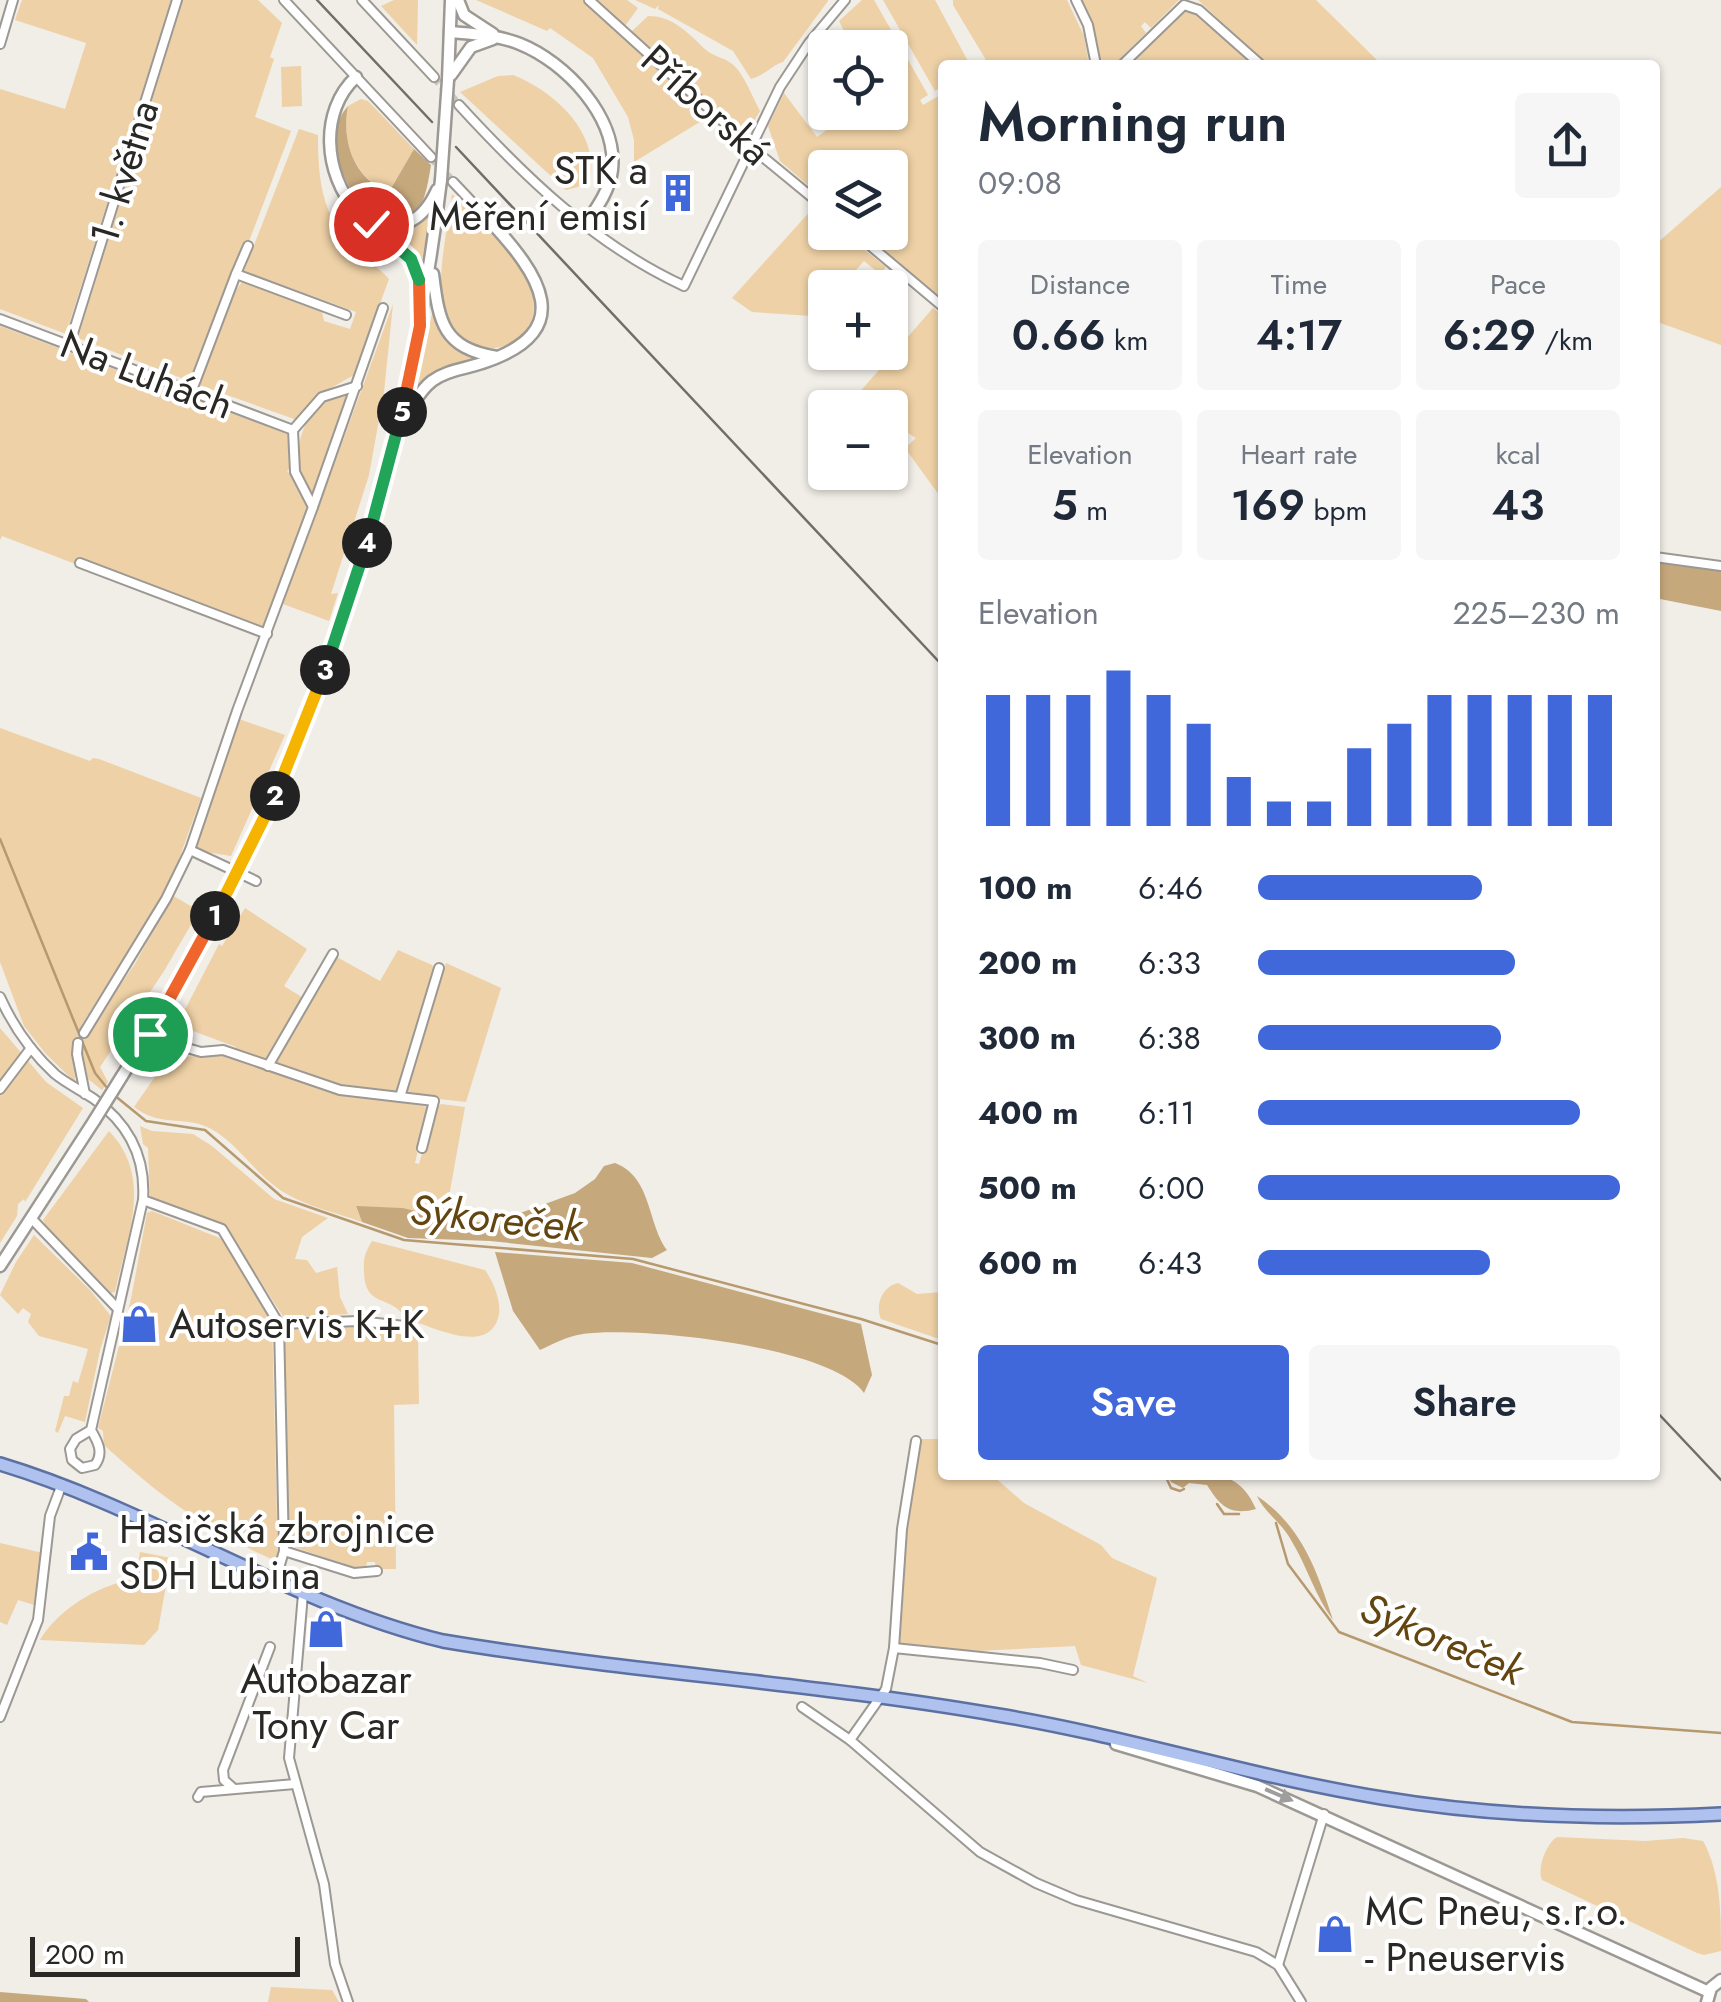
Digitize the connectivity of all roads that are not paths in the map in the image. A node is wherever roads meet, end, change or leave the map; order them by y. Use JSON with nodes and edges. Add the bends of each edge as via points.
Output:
{"nodes":[{"id":1,"x":14,"y":0,"type":"edge"},
{"id":2,"x":177,"y":0,"type":"edge"},
{"id":3,"x":284,"y":0,"type":"edge"},
{"id":4,"x":362,"y":0,"type":"edge"},
{"id":5,"x":454,"y":0,"type":"edge"},
{"id":6,"x":589,"y":0,"type":"edge"},
{"id":7,"x":845,"y":0,"type":"edge"},
{"id":8,"x":1076,"y":0,"type":"edge"},
{"id":9,"x":450,"y":32,"type":"junction"},
{"id":10,"x":498,"y":37,"type":"junction"},
{"id":11,"x":0,"y":44,"type":"edge"},
{"id":12,"x":1095,"y":60,"type":"edge"},
{"id":13,"x":1127,"y":60,"type":"edge"},
{"id":14,"x":1255,"y":60,"type":"edge"},
{"id":15,"x":356,"y":76,"type":"junction"},
{"id":16,"x":434,"y":77,"type":"tunnel mouth"},
{"id":17,"x":448,"y":80,"type":"junction"},
{"id":18,"x":459,"y":105,"type":"tunnel mouth"},
{"id":19,"x":751,"y":147,"type":"junction"},
{"id":20,"x":431,"y":158,"type":"tunnel mouth"},
{"id":21,"x":447,"y":181,"type":"junction"},
{"id":22,"x":808,"y":194,"type":"edge"},
{"id":23,"x":489,"y":220,"type":"joint"},
{"id":24,"x":371,"y":224,"type":"junction"},
{"id":25,"x":584,"y":225,"type":"junction"},
{"id":26,"x":248,"y":246,"type":"dead end"},
{"id":27,"x":875,"y":250,"type":"edge"},
{"id":28,"x":432,"y":262,"type":"junction"},
{"id":29,"x":236,"y":274,"type":"junction"},
{"id":30,"x":938,"y":303,"type":"edge"},
{"id":31,"x":383,"y":308,"type":"dead end"},
{"id":32,"x":346,"y":315,"type":"dead end"},
{"id":33,"x":0,"y":319,"type":"edge"},
{"id":34,"x":420,"y":326,"type":"junction"},
{"id":35,"x":70,"y":344,"type":"junction"},
{"id":36,"x":498,"y":357,"type":"junction"},
{"id":37,"x":356,"y":386,"type":"junction"},
{"id":38,"x":192,"y":390,"type":"junction"},
{"id":39,"x":293,"y":430,"type":"junction"},
{"id":40,"x":394,"y":445,"type":"junction"},
{"id":41,"x":313,"y":507,"type":"junction"},
{"id":42,"x":1660,"y":559,"type":"edge"},
{"id":43,"x":80,"y":562,"type":"dead end"},
{"id":44,"x":1721,"y":566,"type":"edge"},
{"id":45,"x":267,"y":634,"type":"junction"},
{"id":46,"x":190,"y":850,"type":"junction"},
{"id":47,"x":239,"y":873,"type":"junction"},
{"id":48,"x":256,"y":881,"type":"dead end"},
{"id":49,"x":333,"y":954,"type":"dead end"},
{"id":50,"x":439,"y":968,"type":"dead end"},
{"id":51,"x":0,"y":998,"type":"edge"},
{"id":52,"x":84,"y":1034,"type":"dead end"},
{"id":53,"x":150,"y":1034,"type":"junction"},
{"id":54,"x":78,"y":1043,"type":"dead end"},
{"id":55,"x":30,"y":1048,"type":"junction"},
{"id":56,"x":268,"y":1066,"type":"junction"},
{"id":57,"x":0,"y":1089,"type":"edge"},
{"id":58,"x":86,"y":1094,"type":"junction"},
{"id":59,"x":400,"y":1097,"type":"junction"},
{"id":60,"x":422,"y":1148,"type":"dead end"},
{"id":61,"x":143,"y":1200,"type":"junction"},
{"id":62,"x":31,"y":1218,"type":"junction"},
{"id":63,"x":0,"y":1266,"type":"edge"},
{"id":64,"x":118,"y":1310,"type":"junction"},
{"id":65,"x":279,"y":1324,"type":"junction"},
{"id":66,"x":405,"y":1326,"type":"dead end"},
{"id":67,"x":91,"y":1430,"type":"junction"},
{"id":68,"x":916,"y":1441,"type":"dead end"},
{"id":69,"x":0,"y":1464,"type":"edge"},
{"id":70,"x":62,"y":1484,"type":"junction"},
{"id":71,"x":284,"y":1552,"type":"junction"},
{"id":72,"x":377,"y":1572,"type":"dead end"},
{"id":73,"x":275,"y":1582,"type":"junction"},
{"id":74,"x":303,"y":1594,"type":"junction"},
{"id":75,"x":270,"y":1647,"type":"dead end"},
{"id":76,"x":894,"y":1648,"type":"junction"},
{"id":77,"x":1073,"y":1670,"type":"dead end"},
{"id":78,"x":880,"y":1697,"type":"junction"},
{"id":79,"x":802,"y":1707,"type":"dead end"},
{"id":80,"x":0,"y":1717,"type":"edge"},
{"id":81,"x":1052,"y":1726,"type":"junction"},
{"id":82,"x":850,"y":1740,"type":"junction"},
{"id":83,"x":295,"y":1784,"type":"junction"},
{"id":84,"x":234,"y":1788,"type":"junction"},
{"id":85,"x":198,"y":1797,"type":"dead end"},
{"id":86,"x":1324,"y":1814,"type":"junction"},
{"id":87,"x":1721,"y":1814,"type":"edge"},
{"id":88,"x":1278,"y":1965,"type":"junction"},
{"id":89,"x":1721,"y":1980,"type":"edge"},
{"id":90,"x":1708,"y":1997,"type":"edge"},
{"id":91,"x":348,"y":2002,"type":"edge"},
{"id":92,"x":1302,"y":2002,"type":"edge"}],
"edges":[{"from":1,"to":11,"type":"street"},
{"from":2,"to":35,"type":"street","name":"1. května"},
{"from":3,"to":15,"type":"street"},
{"from":4,"to":16,"type":"street"},
{"from":5,"to":9,"type":"main road"},
{"from":5,"to":10,"type":"main road","via":[[464,16]]},
{"from":6,"to":19,"type":"street","name":"Příborská"},
{"from":7,"to":19,"type":"street","via":[[789,72]]},
{"from":8,"to":12,"type":"street"},
{"from":9,"to":10,"type":"main road"},
{"from":9,"to":17,"type":"main road"},
{"from":10,"to":17,"type":"main road","via":[[471,47]]},
{"from":10,"to":25,"type":"main road","via":[[555,66],[603,124],[612,175]]},
{"from":13,"to":14,"type":"street","via":[[1184,5],[1199,10]]},
{"from":15,"to":20,"type":"street"},
{"from":15,"to":24,"type":"main road","via":[[337,104],[332,156],[345,194]]},
{"from":17,"to":21,"type":"main road","bridge":true},
{"from":18,"to":25,"type":"street"},
{"from":19,"to":22,"type":"street","name":"Příborská"},
{"from":19,"to":25,"type":"street","via":[[684,286]]},
{"from":21,"to":23,"type":"street"},
{"from":21,"to":24,"type":"main road","via":[[414,221]]},
{"from":21,"to":28,"type":"main road"},
{"from":23,"to":36,"type":"main road","via":[[532,272],[541,303],[532,335]]},
{"from":24,"to":34,"type":"main road","via":[[415,265]]},
{"from":26,"to":29,"type":"street"},
{"from":27,"to":30,"type":"street"},
{"from":28,"to":34,"type":"main road"},
{"from":28,"to":36,"type":"main road","via":[[446,330],[464,348]]},
{"from":29,"to":32,"type":"street"},
{"from":29,"to":38,"type":"street"},
{"from":31,"to":37,"type":"street"},
{"from":33,"to":35,"type":"street","name":"Na Luhách"},
{"from":34,"to":40,"type":"main road"},
{"from":35,"to":38,"type":"street","name":"Na Luhách"},
{"from":36,"to":40,"type":"main road","via":[[430,382]]},
{"from":37,"to":39,"type":"street","via":[[322,397]]},
{"from":37,"to":41,"type":"street"},
{"from":38,"to":39,"type":"street","name":"Na Luhách"},
{"from":39,"to":41,"type":"street","via":[[295,472]]},
{"from":40,"to":47,"type":"main road","via":[[322,677]]},
{"from":41,"to":45,"type":"street"},
{"from":42,"to":44,"type":"street"},
{"from":43,"to":45,"type":"street"},
{"from":45,"to":46,"type":"street"},
{"from":46,"to":47,"type":"street"},
{"from":46,"to":52,"type":"street"},
{"from":47,"to":48,"type":"street"},
{"from":47,"to":53,"type":"main road"},
{"from":49,"to":56,"type":"street"},
{"from":50,"to":59,"type":"street"},
{"from":51,"to":55,"type":"street"},
{"from":53,"to":56,"type":"street"},
{"from":53,"to":62,"type":"main road","bridge":true},
{"from":54,"to":58,"type":"street"},
{"from":55,"to":57,"type":"street"},
{"from":55,"to":58,"type":"street"},
{"from":56,"to":59,"type":"street","via":[[340,1090]]},
{"from":58,"to":61,"type":"street","via":[[132,1140],[143,1172]]},
{"from":59,"to":60,"type":"street","via":[[434,1101]]},
{"from":61,"to":64,"type":"street"},
{"from":61,"to":65,"type":"street","via":[[222,1230]]},
{"from":62,"to":63,"type":"main road"},
{"from":62,"to":64,"type":"street"},
{"from":64,"to":67,"type":"street"},
{"from":65,"to":66,"type":"street"},
{"from":65,"to":71,"type":"street"},
{"from":67,"to":67,"type":"street","via":[[70,1449],[82,1468],[99,1458]]},
{"from":68,"to":76,"type":"street"},
{"from":69,"to":70,"type":"main road"},
{"from":70,"to":73,"type":"main road"},
{"from":70,"to":80,"type":"street","via":[[50,1516],[38,1620]]},
{"from":71,"to":72,"type":"street","via":[[362,1574]]},
{"from":71,"to":73,"type":"street"},
{"from":73,"to":74,"type":"main road"},
{"from":74,"to":78,"type":"main road","via":[[364,1619],[458,1644]]},
{"from":74,"to":83,"type":"street","via":[[288,1758]]},
{"from":75,"to":84,"type":"street","via":[[223,1770]]},
{"from":76,"to":77,"type":"street"},
{"from":76,"to":78,"type":"street"},
{"from":78,"to":81,"type":"main road"},
{"from":78,"to":82,"type":"street"},
{"from":79,"to":82,"type":"street"},
{"from":81,"to":86,"type":"main road","one_way":true,"via":[[1257,1786]]},
{"from":81,"to":87,"type":"main road","via":[[1419,1804],[1562,1818]]},
{"from":82,"to":88,"type":"street","via":[[980,1852],[1036,1884],[1234,1944]]},
{"from":83,"to":84,"type":"street"},
{"from":83,"to":91,"type":"street"},
{"from":84,"to":85,"type":"street"},
{"from":86,"to":88,"type":"street"},
{"from":86,"to":90,"type":"main road"},
{"from":88,"to":92,"type":"street"},
{"from":89,"to":90,"type":"main road"}]}
